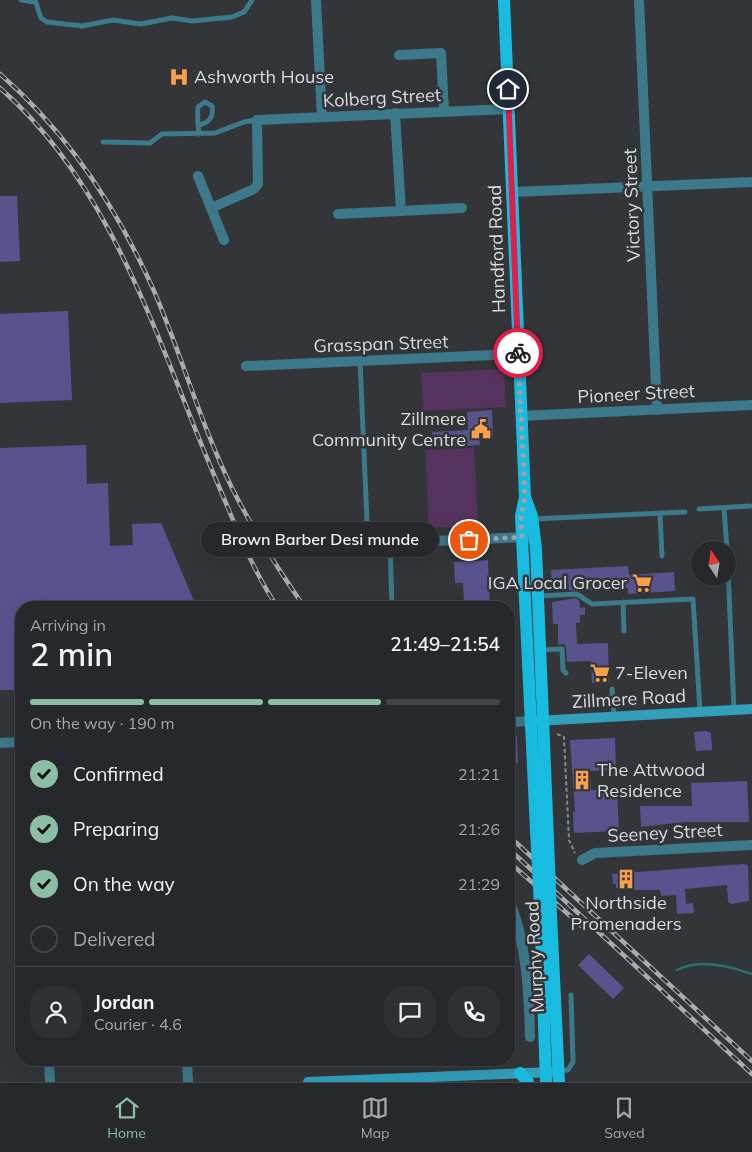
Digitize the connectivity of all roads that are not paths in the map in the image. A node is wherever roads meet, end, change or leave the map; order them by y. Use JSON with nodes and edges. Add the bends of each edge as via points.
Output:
{"nodes":[{"id":1,"x":21,"y":0,"type":"edge"},
{"id":2,"x":252,"y":0,"type":"edge"},
{"id":3,"x":316,"y":0,"type":"edge"},
{"id":4,"x":504,"y":0,"type":"edge"},
{"id":5,"x":639,"y":0,"type":"edge"},
{"id":6,"x":35,"y":1,"type":"edge"},
{"id":7,"x":398,"y":54,"type":"dead end"},
{"id":8,"x":509,"y":109,"type":"junction"},
{"id":9,"x":444,"y":111,"type":"junction"},
{"id":10,"x":395,"y":113,"type":"junction"},
{"id":11,"x":322,"y":117,"type":"junction"},
{"id":12,"x":257,"y":120,"type":"junction"},
{"id":13,"x":198,"y":126,"type":"junction"},
{"id":14,"x":199,"y":134,"type":"junction"},
{"id":15,"x":103,"y":142,"type":"dead end"},
{"id":16,"x":198,"y":176,"type":"dead end"},
{"id":17,"x":752,"y":182,"type":"edge"},
{"id":18,"x":648,"y":187,"type":"junction"},
{"id":19,"x":513,"y":192,"type":"junction"},
{"id":20,"x":211,"y":208,"type":"junction"},
{"id":21,"x":462,"y":208,"type":"dead end"},
{"id":22,"x":400,"y":211,"type":"junction"},
{"id":23,"x":338,"y":214,"type":"dead end"},
{"id":24,"x":224,"y":240,"type":"dead end"},
{"id":25,"x":518,"y":354,"type":"junction"},
{"id":26,"x":360,"y":361,"type":"junction"},
{"id":27,"x":246,"y":366,"type":"dead end"},
{"id":28,"x":752,"y":405,"type":"edge"},
{"id":29,"x":657,"y":410,"type":"junction"},
{"id":30,"x":521,"y":416,"type":"junction"},
{"id":31,"x":525,"y":497,"type":"junction"},
{"id":32,"x":750,"y":506,"type":"dead end"},
{"id":33,"x":724,"y":508,"type":"junction"},
{"id":34,"x":699,"y":509,"type":"dead end"},
{"id":35,"x":685,"y":512,"type":"dead end"},
{"id":36,"x":660,"y":513,"type":"junction"},
{"id":37,"x":532,"y":519,"type":"junction"},
{"id":38,"x":528,"y":537,"type":"junction"},
{"id":39,"x":726,"y":541,"type":"edge"},
{"id":40,"x":390,"y":543,"type":"junction"},
{"id":41,"x":368,"y":544,"type":"junction"},
{"id":42,"x":320,"y":546,"type":"dead end"},
{"id":43,"x":662,"y":556,"type":"dead end"},
{"id":44,"x":729,"y":586,"type":"edge"},
{"id":45,"x":532,"y":597,"type":"junction"},
{"id":46,"x":392,"y":601,"type":"edge"},
{"id":47,"x":622,"y":602,"type":"junction"},
{"id":48,"x":624,"y":631,"type":"dead end"},
{"id":49,"x":541,"y":650,"type":"junction"},
{"id":50,"x":566,"y":673,"type":"dead end"},
{"id":51,"x":612,"y":688,"type":"dead end"},
{"id":52,"x":752,"y":709,"type":"edge"},
{"id":53,"x":734,"y":710,"type":"junction"},
{"id":54,"x":700,"y":712,"type":"junction"},
{"id":55,"x":614,"y":716,"type":"junction"},
{"id":56,"x":538,"y":721,"type":"junction"},
{"id":57,"x":515,"y":722,"type":"edge"},
{"id":58,"x":15,"y":742,"type":"edge"},
{"id":59,"x":0,"y":743,"type":"edge"},
{"id":60,"x":536,"y":830,"type":"joint"},
{"id":61,"x":548,"y":840,"type":"joint"},
{"id":62,"x":752,"y":845,"type":"edge"},
{"id":63,"x":582,"y":860,"type":"road end"},
{"id":64,"x":515,"y":923,"type":"edge"},
{"id":65,"x":515,"y":942,"type":"edge"},
{"id":66,"x":520,"y":942,"type":"junction"},
{"id":67,"x":571,"y":995,"type":"dead end"},
{"id":68,"x":530,"y":1036,"type":"dead end"},
{"id":69,"x":49,"y":1066,"type":"edge"},
{"id":70,"x":187,"y":1066,"type":"edge"},
{"id":71,"x":524,"y":1077,"type":"edge"},
{"id":72,"x":545,"y":1077,"type":"edge"},
{"id":73,"x":559,"y":1077,"type":"edge"},
{"id":74,"x":50,"y":1082,"type":"edge"},
{"id":75,"x":188,"y":1082,"type":"edge"},
{"id":76,"x":308,"y":1082,"type":"edge"},
{"id":77,"x":312,"y":1082,"type":"edge"}],
"edges":[{"from":1,"to":6,"type":"lane"},
{"from":2,"to":6,"type":"lane","via":[[244,12],[232,17],[192,21],[172,18],[141,24],[113,20],[90,26],[47,22],[41,18]]},
{"from":3,"to":11,"type":"street"},
{"from":4,"to":8,"type":"main road","name":"Handford Road"},
{"from":5,"to":18,"type":"street","name":"Victory Street"},
{"from":7,"to":9,"type":"street","via":[[441,53]]},
{"from":8,"to":9,"type":"street","name":"Kolberg Street"},
{"from":8,"to":19,"type":"main road","name":"Handford Road"},
{"from":9,"to":10,"type":"street","name":"Kolberg Street"},
{"from":10,"to":11,"type":"street","name":"Kolberg Street"},
{"from":10,"to":22,"type":"street"},
{"from":11,"to":12,"type":"street","name":"Kolberg Street"},
{"from":12,"to":14,"type":"lane","via":[[215,133]]},
{"from":12,"to":20,"type":"street","via":[[258,184],[254,189]]},
{"from":13,"to":13,"type":"lane","via":[[198,107],[209,103],[212,115],[206,123]]},
{"from":13,"to":14,"type":"lane"},
{"from":14,"to":15,"type":"lane","via":[[162,134],[150,143]]},
{"from":16,"to":20,"type":"street"},
{"from":17,"to":18,"type":"street"},
{"from":18,"to":19,"type":"street"},
{"from":18,"to":29,"type":"street","name":"Victory Street"},
{"from":19,"to":25,"type":"main road","name":"Handford Road"},
{"from":20,"to":24,"type":"street"},
{"from":21,"to":22,"type":"street"},
{"from":22,"to":23,"type":"street"},
{"from":25,"to":26,"type":"street","name":"Grasspan Street"},
{"from":25,"to":30,"type":"main road","name":"Handford Road"},
{"from":26,"to":27,"type":"street","name":"Grasspan Street"},
{"from":26,"to":41,"type":"lane"},
{"from":28,"to":29,"type":"street","name":"Pioneer Street"},
{"from":29,"to":30,"type":"street","name":"Pioneer Street"},
{"from":30,"to":31,"type":"main road","name":"Handford Road"},
{"from":31,"to":37,"type":"main road","name":"Handford Road"},
{"from":31,"to":38,"type":"main road","name":"Handford Road","via":[[521,516]]},
{"from":32,"to":33,"type":"lane"},
{"from":33,"to":34,"type":"lane"},
{"from":33,"to":39,"type":"lane"},
{"from":35,"to":36,"type":"lane"},
{"from":36,"to":37,"type":"lane"},
{"from":36,"to":43,"type":"lane"},
{"from":37,"to":38,"type":"main road","name":"Handford Road"},
{"from":38,"to":40,"type":"street"},
{"from":38,"to":45,"type":"main road","name":"Handford Road"},
{"from":40,"to":41,"type":"street"},
{"from":40,"to":46,"type":"lane"},
{"from":41,"to":42,"type":"street"},
{"from":44,"to":53,"type":"lane"},
{"from":45,"to":47,"type":"lane","via":[[577,594],[592,604]]},
{"from":45,"to":49,"type":"main road","name":"Handford Road"},
{"from":45,"to":56,"type":"main road","name":"Handford Road"},
{"from":47,"to":48,"type":"lane"},
{"from":47,"to":54,"type":"lane","via":[[693,599]]},
{"from":49,"to":50,"type":"lane","via":[[562,649],[562,670]]},
{"from":49,"to":56,"type":"main road","name":"Handford Road"},
{"from":51,"to":55,"type":"lane"},
{"from":52,"to":53,"type":"main road","name":"Zillmere Road"},
{"from":53,"to":54,"type":"main road","name":"Zillmere Road"},
{"from":54,"to":55,"type":"main road","name":"Zillmere Road"},
{"from":55,"to":56,"type":"main road","name":"Zillmere Road"},
{"from":56,"to":57,"type":"street","name":"Zillmere Road"},
{"from":56,"to":60,"type":"main road","name":"Handford Road"},
{"from":56,"to":61,"type":"main road","name":"Handford Road"},
{"from":58,"to":59,"type":"street"},
{"from":60,"to":72,"type":"main road","name":"Murphy Road","bridge":true},
{"from":61,"to":73,"type":"main road","name":"Murphy Road","bridge":true},
{"from":62,"to":63,"type":"street","name":"Seeney Street","via":[[595,853]]},
{"from":64,"to":66,"type":"street","name":"Murphy Road"},
{"from":65,"to":66,"type":"street"},
{"from":66,"to":68,"type":"street","name":"Murphy Road"},
{"from":67,"to":73,"type":"lane","name":"Murphy Road","via":[[573,1062]]},
{"from":69,"to":74,"type":"street"},
{"from":70,"to":75,"type":"street"},
{"from":71,"to":72,"type":"main road"},
{"from":71,"to":77,"type":"main road"},
{"from":72,"to":73,"type":"main road"},
{"from":76,"to":77,"type":"main road"}]}
